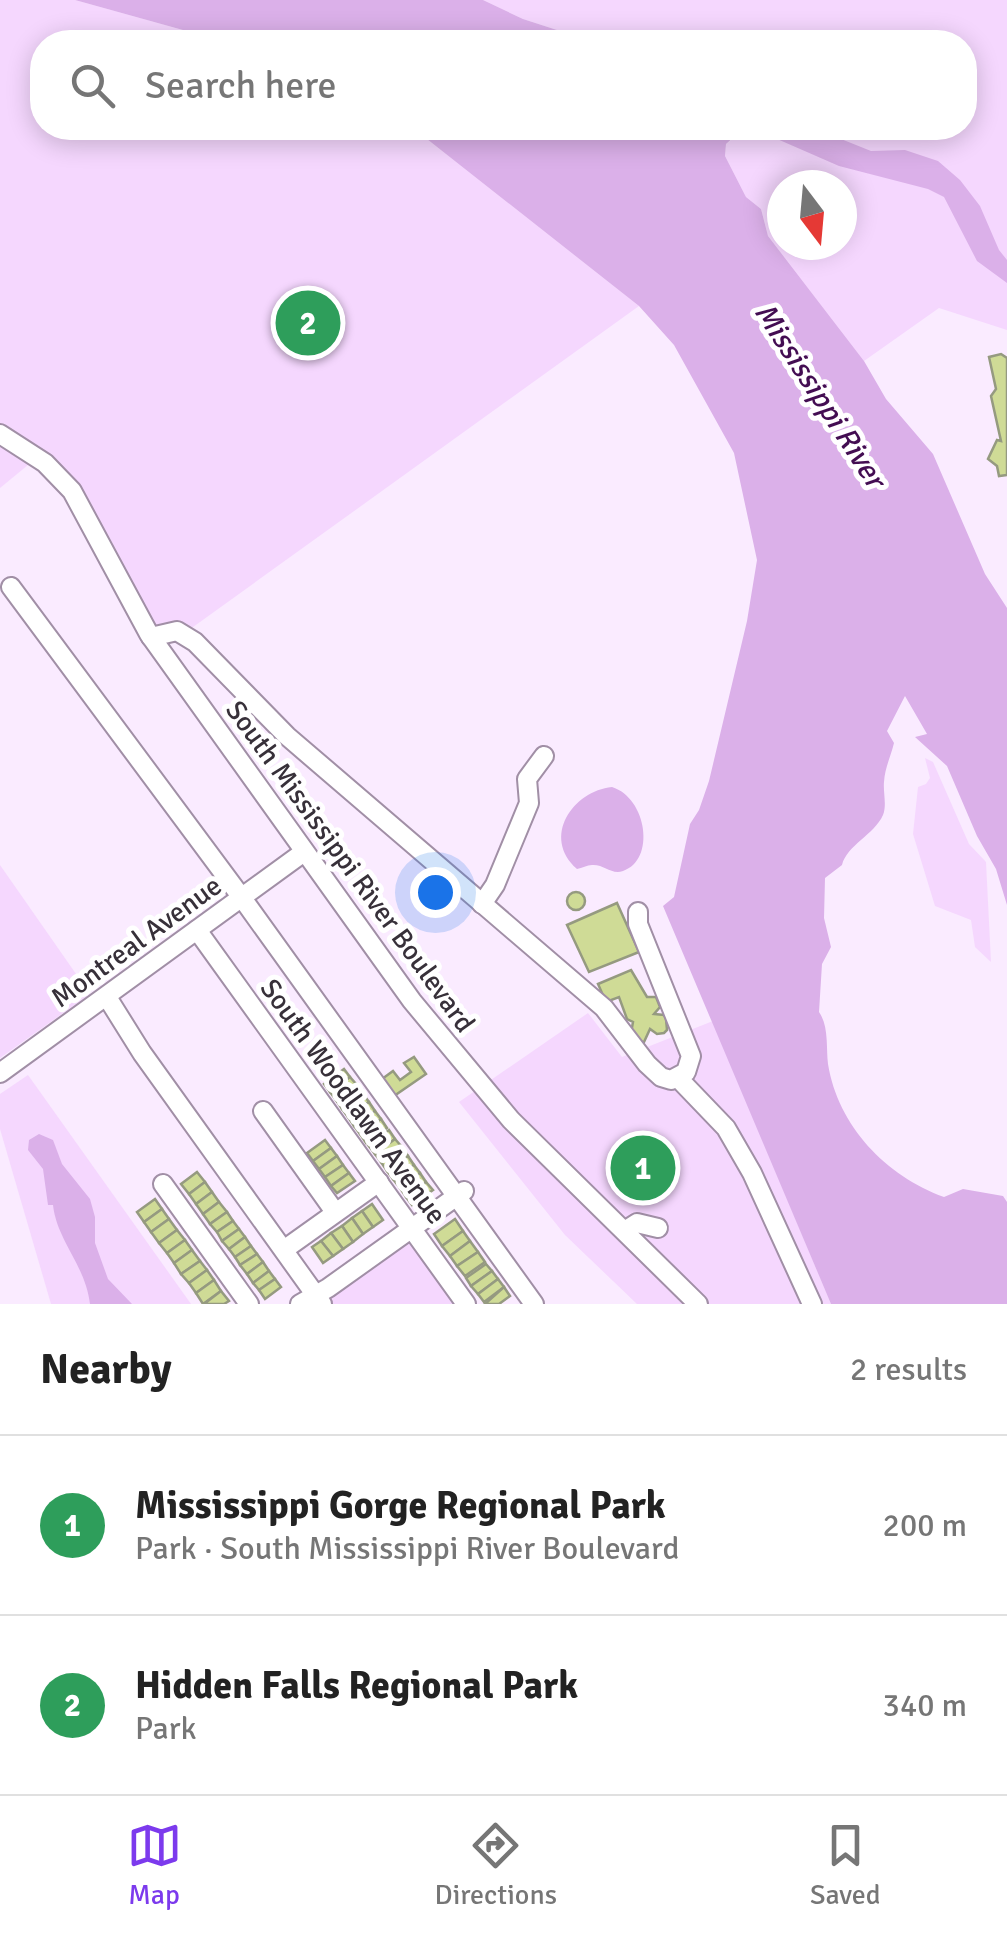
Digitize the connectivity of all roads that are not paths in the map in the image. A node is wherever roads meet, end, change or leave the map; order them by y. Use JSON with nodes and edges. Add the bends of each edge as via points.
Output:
{"nodes":[{"id":1,"x":0,"y":434,"type":"edge"},
{"id":2,"x":11,"y":587,"type":"dead end"},
{"id":3,"x":151,"y":636,"type":"junction"},
{"id":4,"x":544,"y":756,"type":"dead end"},
{"id":5,"x":304,"y":852,"type":"junction"},
{"id":6,"x":242,"y":898,"type":"junction"},
{"id":7,"x":482,"y":904,"type":"junction"},
{"id":8,"x":638,"y":912,"type":"dead end"},
{"id":9,"x":197,"y":930,"type":"junction"},
{"id":10,"x":107,"y":996,"type":"junction"},
{"id":11,"x":0,"y":1073,"type":"edge"},
{"id":12,"x":678,"y":1078,"type":"junction"},
{"id":13,"x":263,"y":1111,"type":"dead end"},
{"id":14,"x":378,"y":1182,"type":"junction"},
{"id":15,"x":163,"y":1184,"type":"dead end"},
{"id":16,"x":460,"y":1193,"type":"junction"},
{"id":17,"x":336,"y":1212,"type":"junction"},
{"id":18,"x":412,"y":1228,"type":"junction"},
{"id":19,"x":658,"y":1228,"type":"dead end"},
{"id":20,"x":626,"y":1230,"type":"junction"},
{"id":21,"x":285,"y":1250,"type":"junction"},
{"id":22,"x":320,"y":1300,"type":"edge"},
{"id":23,"x":249,"y":1304,"type":"edge"},
{"id":24,"x":300,"y":1304,"type":"edge"},
{"id":25,"x":466,"y":1304,"type":"edge"},
{"id":26,"x":534,"y":1304,"type":"edge"},
{"id":27,"x":698,"y":1304,"type":"edge"},
{"id":28,"x":812,"y":1304,"type":"edge"}],
"edges":[{"from":1,"to":3,"type":"street","name":"South Mississippi River Boulevard","via":[[45,463],[72,491]]},
{"from":2,"to":6,"type":"street"},
{"from":3,"to":5,"type":"street","name":"South Mississippi River Boulevard"},
{"from":3,"to":7,"type":"street","via":[[177,632],[194,642],[287,736]]},
{"from":4,"to":7,"type":"street","via":[[528,779],[528,803]]},
{"from":5,"to":6,"type":"street","name":"Montreal Avenue"},
{"from":5,"to":20,"type":"street","name":"South Mississippi River Boulevard","via":[[453,1053],[511,1120]]},
{"from":6,"to":9,"type":"street","name":"Montreal Avenue"},
{"from":6,"to":16,"type":"street"},
{"from":7,"to":12,"type":"street","via":[[604,1008],[647,1064]]},
{"from":8,"to":12,"type":"street","via":[[689,1048],[690,1064]]},
{"from":9,"to":10,"type":"street","name":"Montreal Avenue"},
{"from":9,"to":14,"type":"street","name":"South Woodlawn Avenue"},
{"from":10,"to":11,"type":"street","name":"Montreal Avenue"},
{"from":10,"to":21,"type":"street"},
{"from":12,"to":28,"type":"street","via":[[726,1128]]},
{"from":13,"to":17,"type":"street"},
{"from":14,"to":17,"type":"street"},
{"from":14,"to":18,"type":"street","name":"South Woodlawn Avenue"},
{"from":15,"to":23,"type":"street"},
{"from":16,"to":18,"type":"street"},
{"from":16,"to":26,"type":"street"},
{"from":17,"to":21,"type":"street"},
{"from":18,"to":22,"type":"street"},
{"from":18,"to":25,"type":"street","name":"South Woodlawn Avenue"},
{"from":19,"to":20,"type":"street","via":[[637,1223]]},
{"from":20,"to":27,"type":"street","name":"South Mississippi River Boulevard"},
{"from":21,"to":22,"type":"street"},
{"from":22,"to":24,"type":"street"}]}
